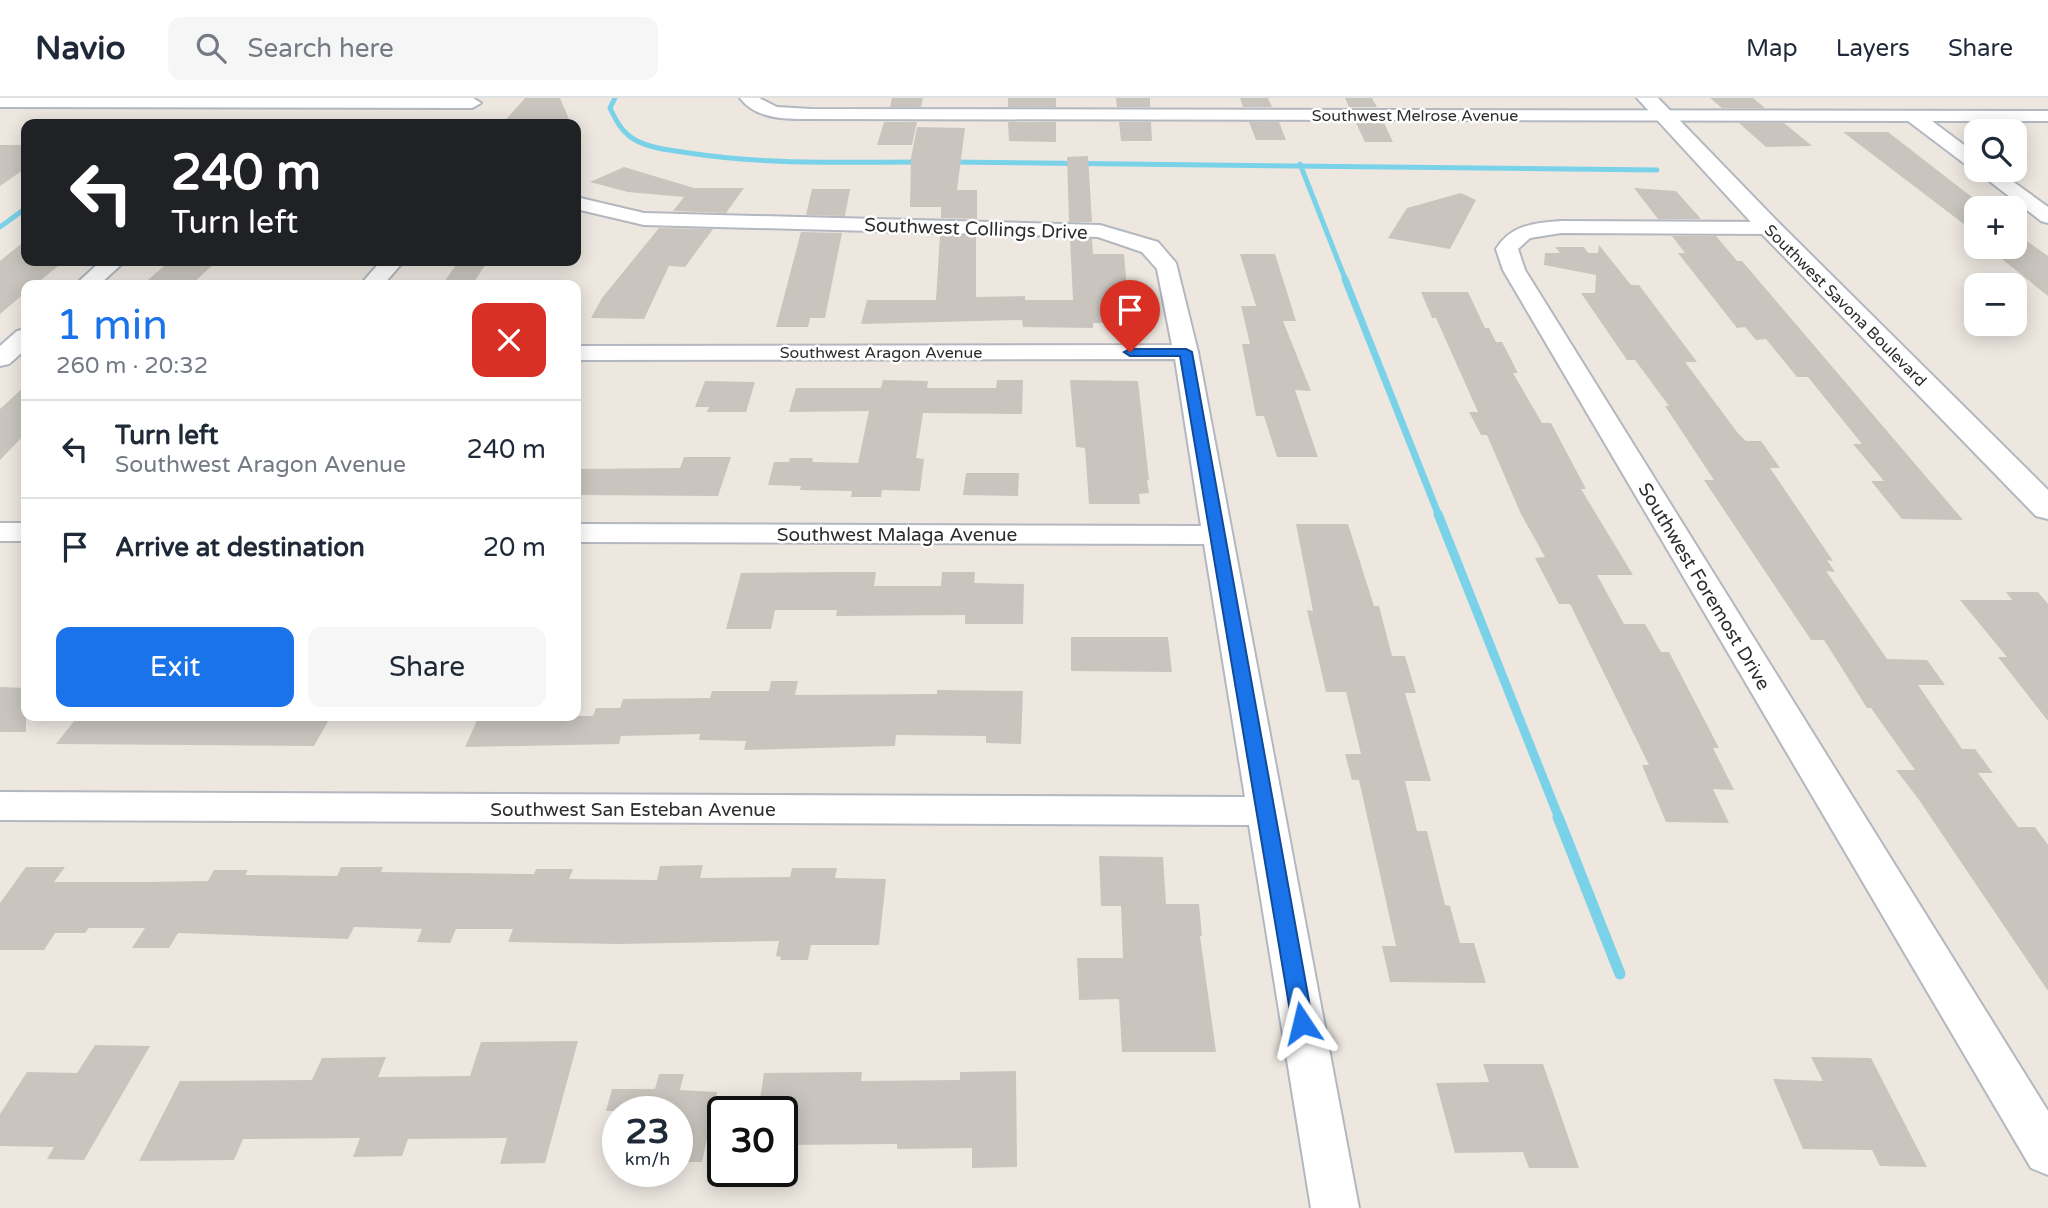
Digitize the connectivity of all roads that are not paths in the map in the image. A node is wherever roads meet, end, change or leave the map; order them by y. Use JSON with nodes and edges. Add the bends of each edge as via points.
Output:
{"nodes":[{"id":1,"x":749,"y":98,"type":"edge"},
{"id":2,"x":1419,"y":98,"type":"edge"},
{"id":3,"x":474,"y":100,"type":"edge"},
{"id":4,"x":0,"y":102,"type":"edge"},
{"id":5,"x":29,"y":102,"type":"junction"},
{"id":6,"x":298,"y":102,"type":"junction"},
{"id":7,"x":966,"y":106,"type":"edge"},
{"id":8,"x":1194,"y":106,"type":"edge"},
{"id":9,"x":1656,"y":107,"type":"edge"},
{"id":10,"x":1430,"y":114,"type":"junction"},
{"id":11,"x":1913,"y":116,"type":"junction"},
{"id":12,"x":2048,"y":116,"type":"edge"},
{"id":13,"x":278,"y":119,"type":"edge"},
{"id":14,"x":469,"y":119,"type":"edge"},
{"id":15,"x":0,"y":120,"type":"edge"},
{"id":16,"x":1964,"y":154,"type":"edge"},
{"id":17,"x":2002,"y":182,"type":"edge"},
{"id":18,"x":581,"y":204,"type":"edge"},
{"id":19,"x":2046,"y":214,"type":"edge"},
{"id":20,"x":1770,"y":228,"type":"junction"},
{"id":21,"x":108,"y":266,"type":"edge"},
{"id":22,"x":388,"y":266,"type":"edge"},
{"id":23,"x":92,"y":280,"type":"edge"},
{"id":24,"x":375,"y":280,"type":"edge"},
{"id":25,"x":21,"y":341,"type":"edge"},
{"id":26,"x":1186,"y":352,"type":"junction"},
{"id":27,"x":581,"y":353,"type":"edge"},
{"id":28,"x":0,"y":359,"type":"edge"},
{"id":29,"x":2048,"y":509,"type":"edge"},
{"id":30,"x":0,"y":532,"type":"edge"},
{"id":31,"x":21,"y":532,"type":"edge"},
{"id":32,"x":581,"y":533,"type":"edge"},
{"id":33,"x":1218,"y":535,"type":"junction"},
{"id":34,"x":0,"y":806,"type":"edge"},
{"id":35,"x":1265,"y":811,"type":"junction"},
{"id":36,"x":2048,"y":1153,"type":"edge"},
{"id":37,"x":1335,"y":1208,"type":"edge"}],
"edges":[{"from":1,"to":7,"type":"street","name":"Southwest Melrose Avenue","via":[[763,108],[782,112]]},
{"from":2,"to":10,"type":"street"},
{"from":3,"to":6,"type":"street"},
{"from":3,"to":14,"type":"street"},
{"from":4,"to":5,"type":"street"},
{"from":5,"to":6,"type":"street"},
{"from":5,"to":15,"type":"street"},
{"from":6,"to":13,"type":"street"},
{"from":7,"to":8,"type":"street","name":"Southwest Melrose Avenue"},
{"from":8,"to":10,"type":"street","name":"Southwest Melrose Avenue"},
{"from":9,"to":10,"type":"street","name":"Southwest Melrose Avenue"},
{"from":9,"to":11,"type":"street","name":"Southwest Melrose Avenue"},
{"from":9,"to":20,"type":"street","name":"Southwest Savona Boulevard"},
{"from":11,"to":12,"type":"street","name":"Southwest Melrose Avenue"},
{"from":11,"to":16,"type":"street"},
{"from":17,"to":19,"type":"street"},
{"from":18,"to":26,"type":"street","name":"Southwest Collings Drive","via":[[644,219],[1100,231],[1150,247],[1168,268]]},
{"from":20,"to":29,"type":"street","name":"Southwest Savona Boulevard"},
{"from":20,"to":36,"type":"street","name":"Southwest Foremost Drive","via":[[1561,227],[1514,237],[1507,249],[1514,270]]},
{"from":21,"to":23,"type":"street"},
{"from":22,"to":24,"type":"street"},
{"from":25,"to":28,"type":"street"},
{"from":26,"to":27,"type":"street","name":"Southwest Aragon Avenue"},
{"from":26,"to":33,"type":"street","name":"Southwest Collings Drive"},
{"from":30,"to":31,"type":"street"},
{"from":32,"to":33,"type":"street","name":"Southwest Malaga Avenue"},
{"from":33,"to":35,"type":"street","name":"Southwest Collings Drive"},
{"from":34,"to":35,"type":"street","name":"Southwest San Esteban Avenue"},
{"from":35,"to":37,"type":"street","name":"Southwest Collings Drive"}]}
